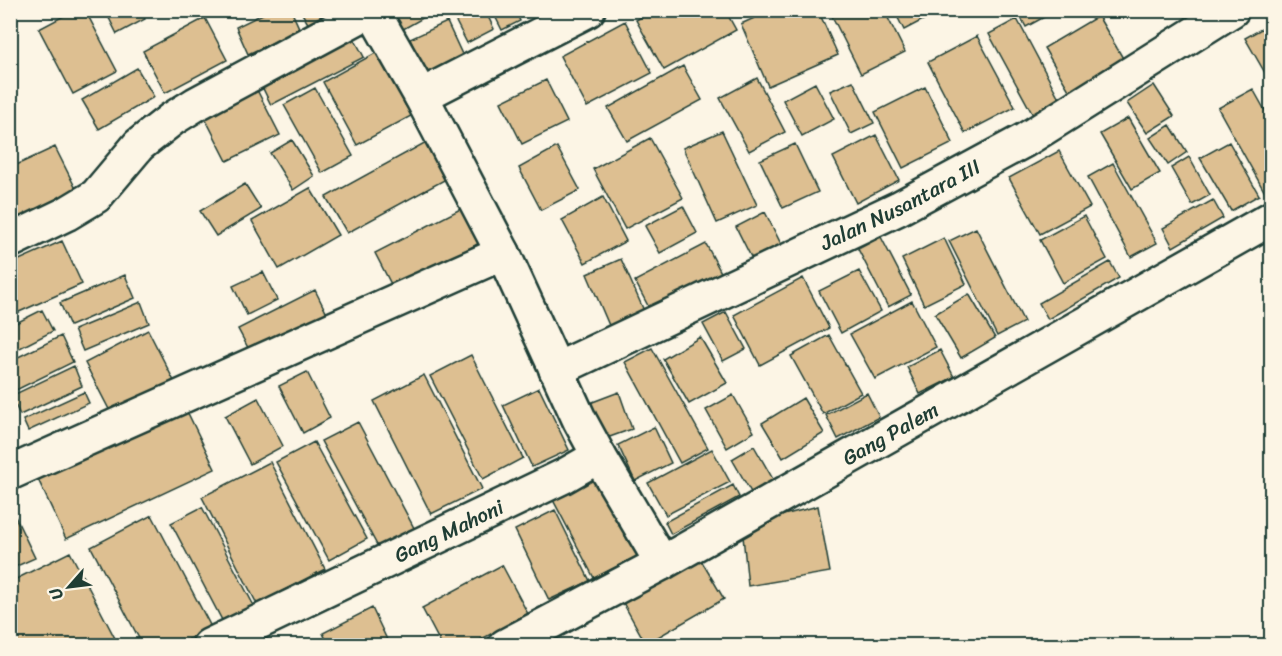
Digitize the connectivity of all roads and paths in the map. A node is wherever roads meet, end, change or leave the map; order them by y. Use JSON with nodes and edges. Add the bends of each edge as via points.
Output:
{"nodes":[{"id":1,"x":372,"y":10,"type":"edge"},
{"id":2,"x":588,"y":10,"type":"edge"},
{"id":3,"x":1232,"y":10,"type":"edge"},
{"id":4,"x":421,"y":96,"type":"junction"},
{"id":5,"x":1272,"y":218,"type":"edge"},
{"id":6,"x":10,"y":241,"type":"edge"},
{"id":7,"x":503,"y":253,"type":"junction"},
{"id":8,"x":556,"y":370,"type":"junction"},
{"id":9,"x":599,"y":456,"type":"junction"},
{"id":10,"x":10,"y":473,"type":"edge"},
{"id":11,"x":662,"y":563,"type":"junction"},
{"id":12,"x":209,"y":645,"type":"edge"},
{"id":13,"x":505,"y":645,"type":"edge"}],
"edges":[{"from":1,"to":4,"type":"street"},
{"from":1,"to":6,"type":"street","via":[[172,119],[139,145],[96,196]]},
{"from":2,"to":4,"type":"street"},
{"from":3,"to":8,"type":"street","name":"Jalan Nusantara III","via":[[1025,140],[910,202]]},
{"from":4,"to":7,"type":"street"},
{"from":5,"to":11,"type":"street","name":"Gang Palem"},
{"from":7,"to":8,"type":"street"},
{"from":7,"to":10,"type":"street"},
{"from":8,"to":9,"type":"street"},
{"from":9,"to":11,"type":"street"},
{"from":9,"to":12,"type":"street","name":"Gang Mahoni"},
{"from":11,"to":13,"type":"street","name":"Gang Palem"}]}
